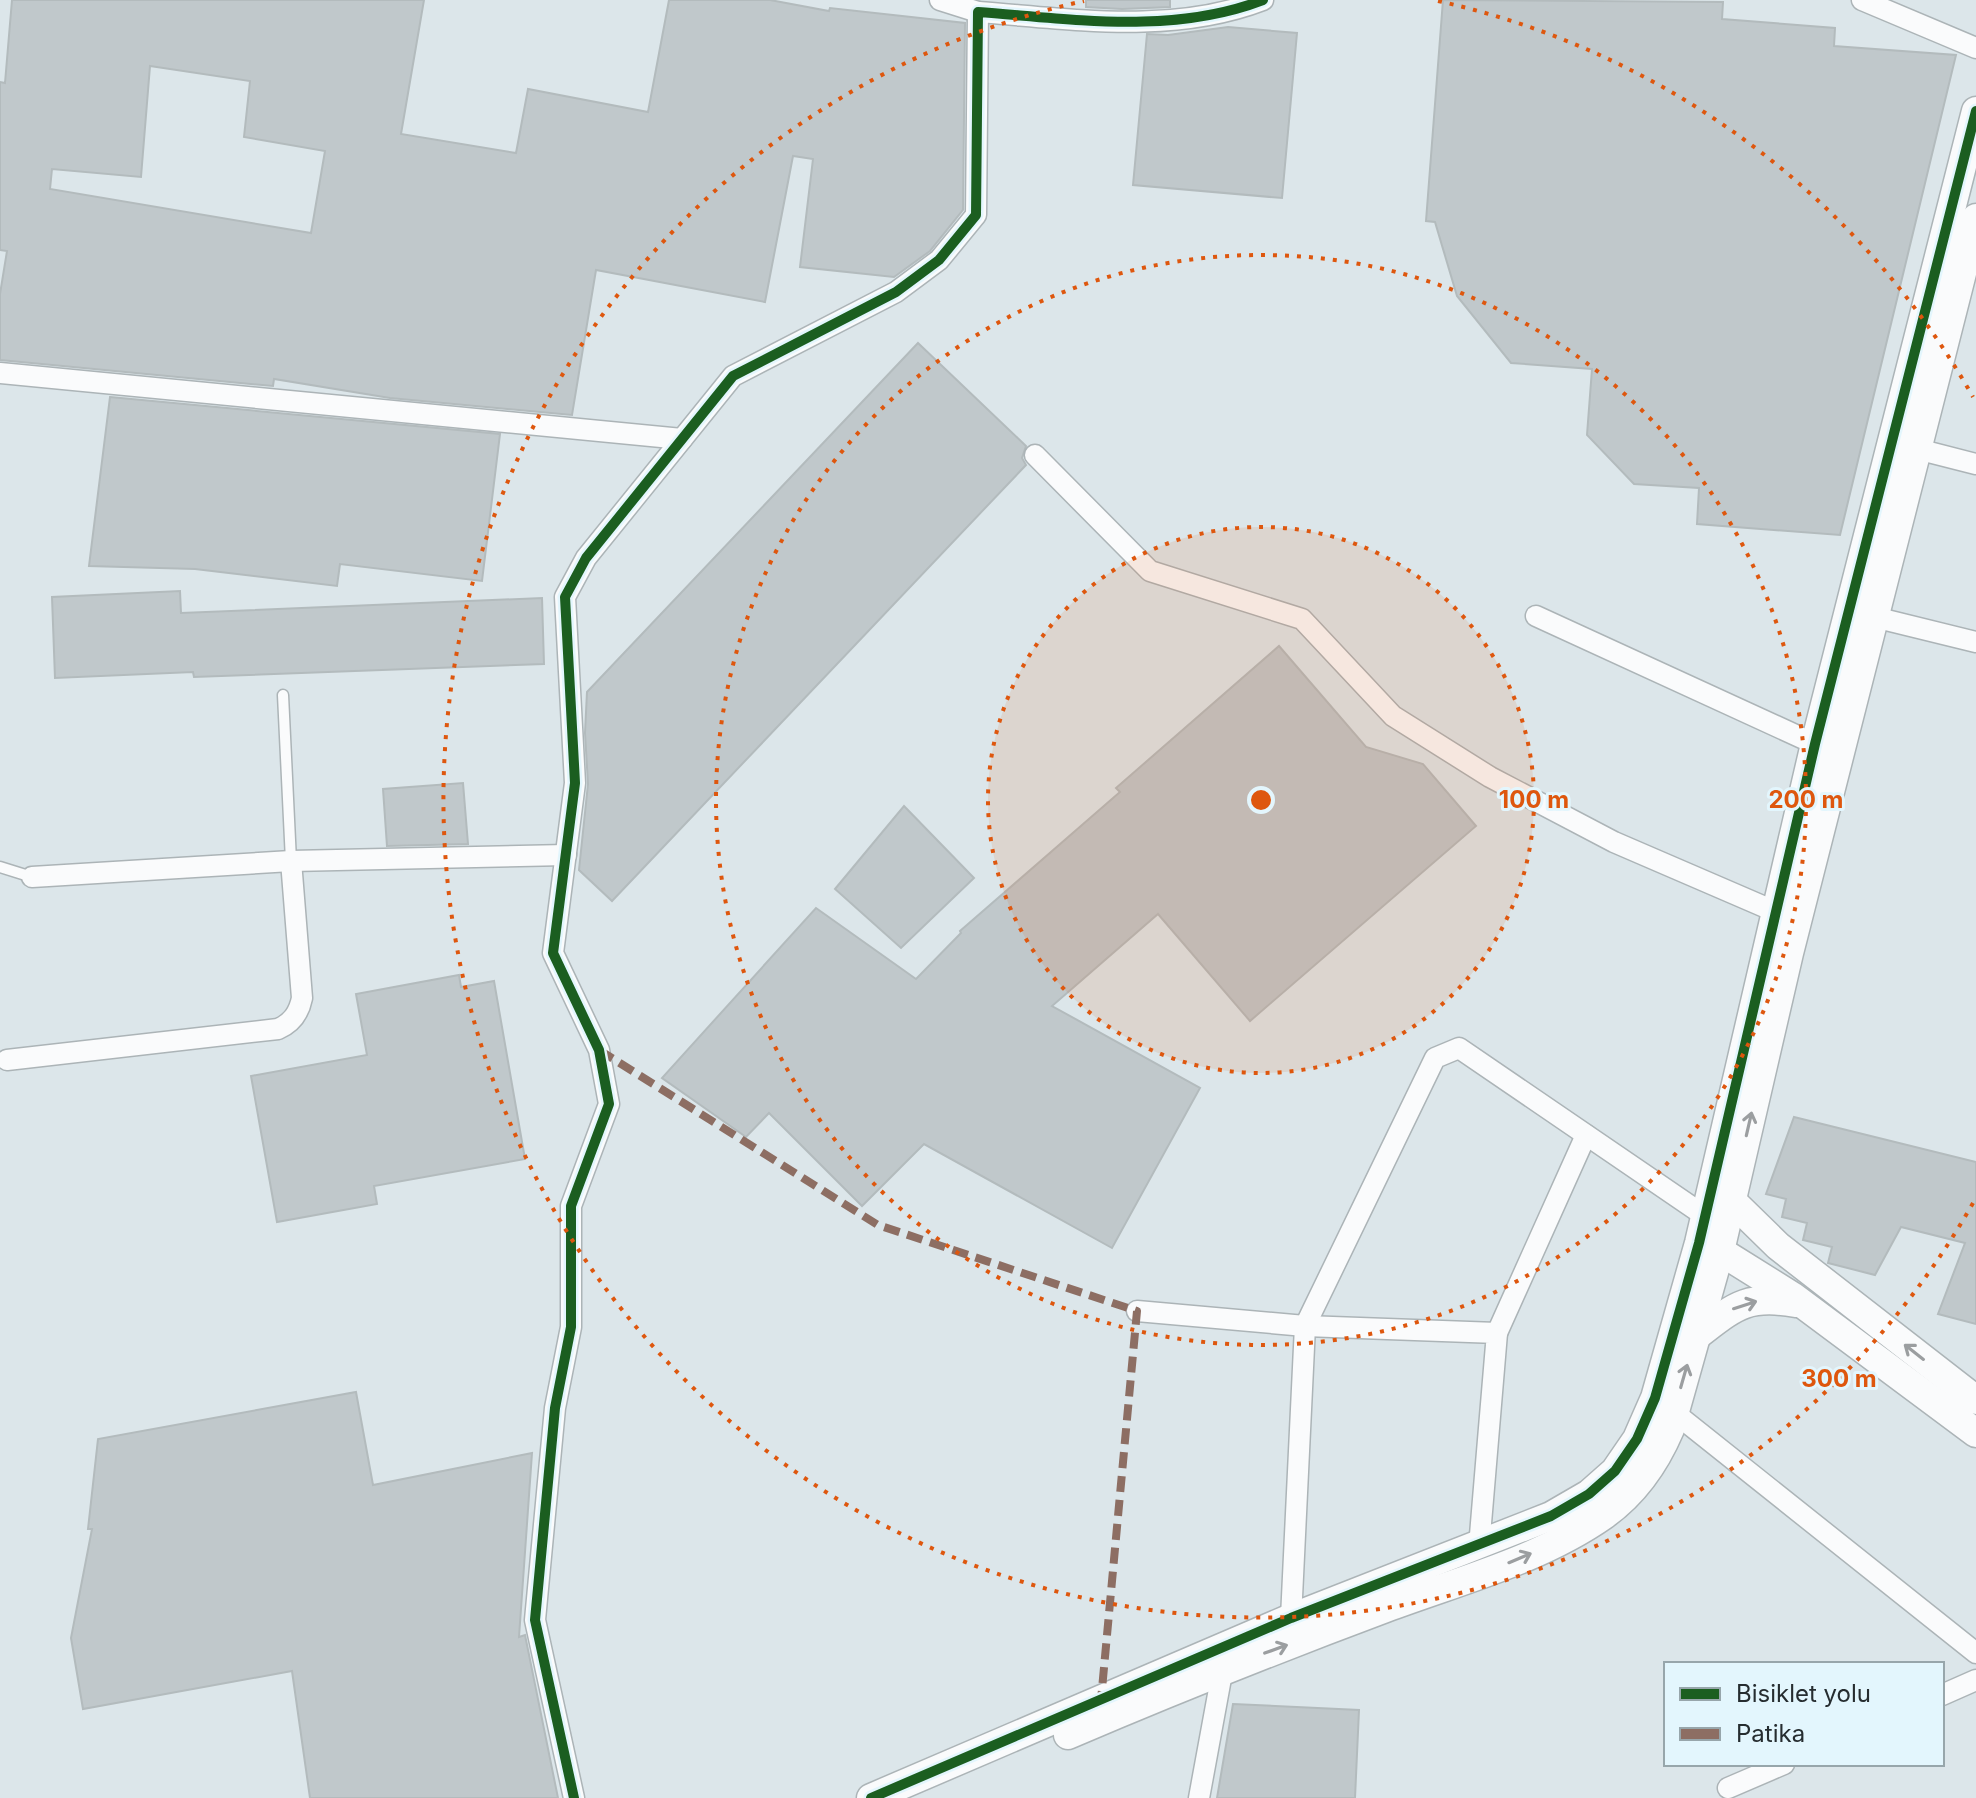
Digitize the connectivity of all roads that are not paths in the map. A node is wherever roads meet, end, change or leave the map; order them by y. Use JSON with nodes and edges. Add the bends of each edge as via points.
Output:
{"nodes":[{"id":1,"x":940,"y":0,"type":"edge"},
{"id":2,"x":1263,"y":0,"type":"edge"},
{"id":3,"x":1862,"y":0,"type":"edge"},
{"id":4,"x":978,"y":12,"type":"junction"},
{"id":5,"x":1976,"y":48,"type":"edge"},
{"id":6,"x":1976,"y":111,"type":"edge"},
{"id":7,"x":1968,"y":226,"type":"edge"},
{"id":8,"x":0,"y":373,"type":"edge"},
{"id":9,"x":682,"y":439,"type":"junction"},
{"id":10,"x":1917,"y":449,"type":"junction"},
{"id":11,"x":1035,"y":455,"type":"dead end"},
{"id":12,"x":1976,"y":464,"type":"edge"},
{"id":13,"x":1862,"y":614,"type":"junction"},
{"id":14,"x":1536,"y":616,"type":"dead end"},
{"id":15,"x":1976,"y":642,"type":"edge"},
{"id":16,"x":283,"y":695,"type":"dead end"},
{"id":17,"x":1815,"y":744,"type":"junction"},
{"id":18,"x":566,"y":855,"type":"junction"},
{"id":19,"x":291,"y":861,"type":"junction"},
{"id":20,"x":0,"y":867,"type":"edge"},
{"id":21,"x":32,"y":877,"type":"joint"},
{"id":22,"x":1774,"y":911,"type":"junction"},
{"id":23,"x":7,"y":1060,"type":"dead end"},
{"id":24,"x":1586,"y":1135,"type":"junction"},
{"id":25,"x":1713,"y":1221,"type":"junction"},
{"id":26,"x":1802,"y":1304,"type":"junction"},
{"id":27,"x":1137,"y":1311,"type":"dead end"},
{"id":28,"x":1305,"y":1326,"type":"junction"},
{"id":29,"x":1497,"y":1333,"type":"junction"},
{"id":30,"x":1696,"y":1336,"type":"junction"},
{"id":31,"x":1976,"y":1400,"type":"edge"},
{"id":32,"x":1665,"y":1405,"type":"junction"},
{"id":33,"x":1976,"y":1433,"type":"edge"},
{"id":34,"x":1479,"y":1547,"type":"junction"},
{"id":35,"x":1291,"y":1618,"type":"junction"},
{"id":36,"x":1976,"y":1653,"type":"edge"},
{"id":37,"x":1224,"y":1658,"type":"junction"},
{"id":38,"x":1976,"y":1680,"type":"edge"},
{"id":39,"x":1944,"y":1694,"type":"edge"},
{"id":40,"x":1779,"y":1766,"type":"edge"},
{"id":41,"x":1728,"y":1788,"type":"dead end"},
{"id":42,"x":574,"y":1798,"type":"edge"},
{"id":43,"x":871,"y":1798,"type":"edge"},
{"id":44,"x":920,"y":1798,"type":"edge"},
{"id":45,"x":1199,"y":1798,"type":"edge"}],
"edges":[{"from":1,"to":4,"type":"street"},
{"from":2,"to":4,"type":"street","via":[[1155,23]]},
{"from":3,"to":5,"type":"street"},
{"from":4,"to":9,"type":"street","via":[[976,215],[939,260],[896,292],[733,376]]},
{"from":6,"to":7,"type":"street"},
{"from":7,"to":10,"type":"street"},
{"from":7,"to":13,"type":"street"},
{"from":8,"to":9,"type":"street"},
{"from":9,"to":18,"type":"street","via":[[586,558],[565,597],[575,783]]},
{"from":10,"to":12,"type":"street"},
{"from":10,"to":13,"type":"street"},
{"from":11,"to":22,"type":"street","via":[[1150,571],[1302,619],[1393,716],[1490,777],[1614,842]]},
{"from":13,"to":15,"type":"street"},
{"from":13,"to":17,"type":"street"},
{"from":25,"to":13,"type":"street","one_way":true,"via":[[1789,953]]},
{"from":14,"to":17,"type":"street"},
{"from":16,"to":19,"type":"lane"},
{"from":17,"to":22,"type":"street"},
{"from":18,"to":19,"type":"street"},
{"from":18,"to":42,"type":"street","via":[[553,953],[599,1050],[609,1104],[571,1206],[571,1327],[555,1408],[535,1620]]},
{"from":19,"to":21,"type":"street"},
{"from":19,"to":23,"type":"street","via":[[302,998],[285,1026]]},
{"from":20,"to":21,"type":"lane"},
{"from":22,"to":25,"type":"street"},
{"from":24,"to":25,"type":"street"},
{"from":24,"to":28,"type":"street","via":[[1459,1048],[1435,1058]]},
{"from":24,"to":29,"type":"street"},
{"from":25,"to":26,"type":"street"},
{"from":25,"to":30,"type":"street"},
{"from":31,"to":25,"type":"street","one_way":true,"via":[[1778,1246]]},
{"from":25,"to":32,"type":"street"},
{"from":30,"to":26,"type":"street","one_way":true,"via":[[1749,1302]]},
{"from":26,"to":33,"type":"street"},
{"from":27,"to":28,"type":"street"},
{"from":28,"to":29,"type":"street"},
{"from":28,"to":35,"type":"street"},
{"from":29,"to":34,"type":"street"},
{"from":32,"to":30,"type":"street","one_way":true},
{"from":32,"to":34,"type":"street","via":[[1615,1471],[1589,1494]]},
{"from":32,"to":36,"type":"street"},
{"from":37,"to":32,"type":"street","one_way":true,"via":[[1516,1560],[1567,1537],[1604,1515],[1643,1479],[1659,1453]]},
{"from":34,"to":35,"type":"street"},
{"from":35,"to":37,"type":"street"},
{"from":37,"to":43,"type":"street"},
{"from":37,"to":44,"type":"street"},
{"from":37,"to":45,"type":"street"},
{"from":38,"to":39,"type":"street"},
{"from":40,"to":41,"type":"street"}]}
